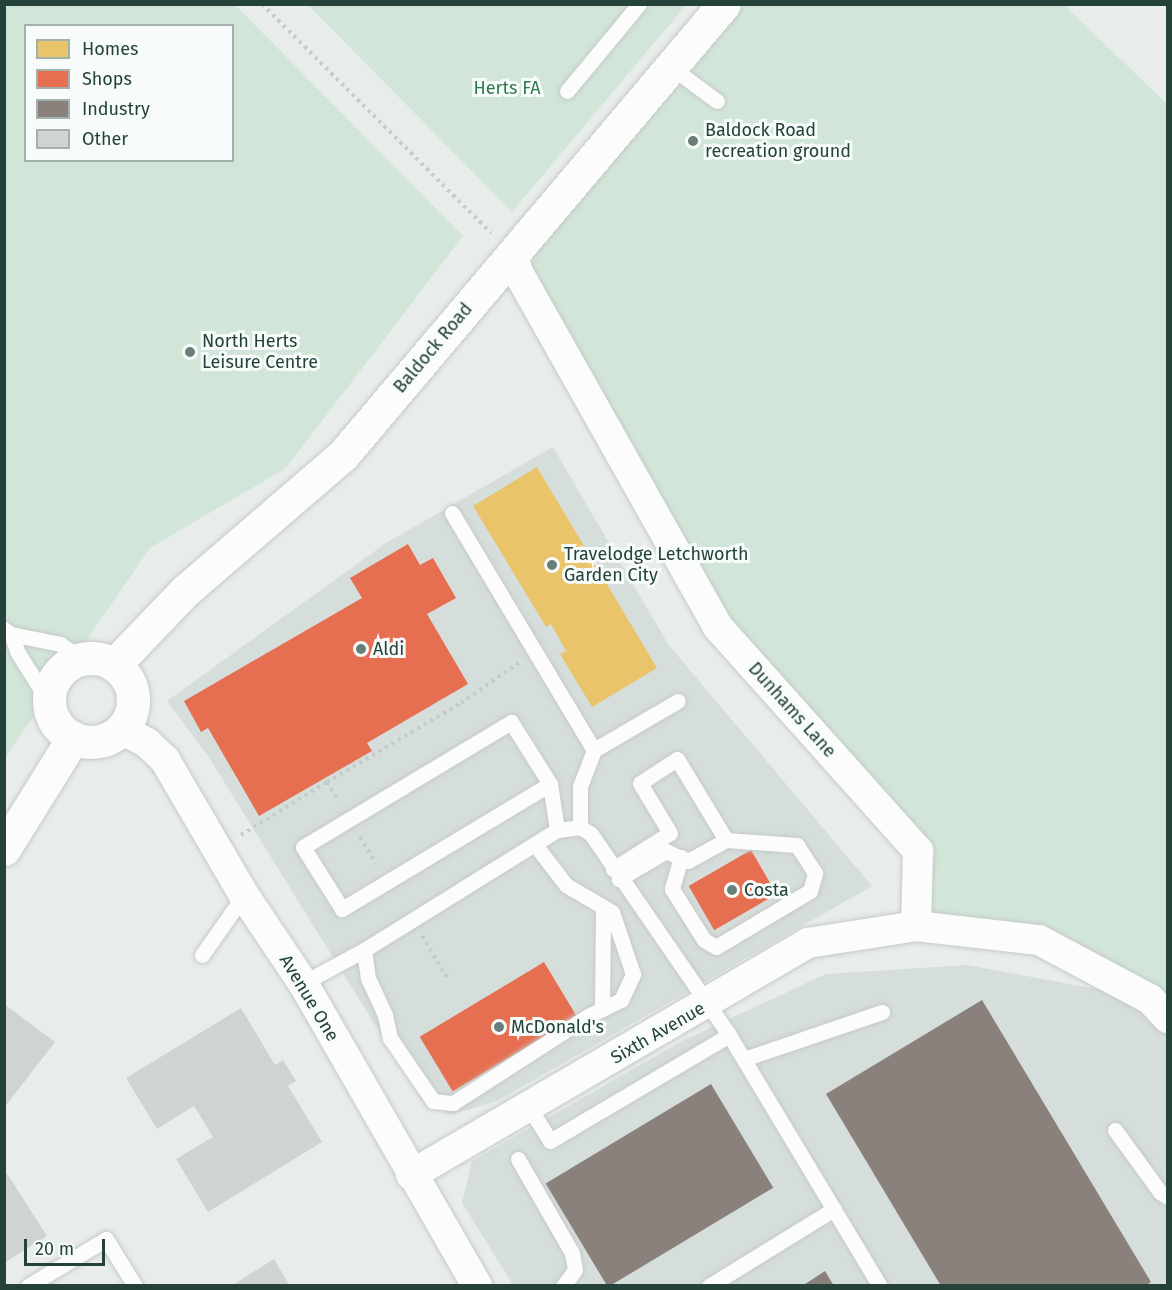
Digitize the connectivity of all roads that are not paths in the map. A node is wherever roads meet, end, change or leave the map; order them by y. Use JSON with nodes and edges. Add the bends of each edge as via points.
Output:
{"nodes":[{"id":1,"x":639,"y":4,"type":"edge"},
{"id":2,"x":724,"y":4,"type":"edge"},
{"id":3,"x":671,"y":67,"type":"junction"},
{"id":4,"x":567,"y":91,"type":"dead end"},
{"id":5,"x":717,"y":101,"type":"dead end"},
{"id":6,"x":512,"y":254,"type":"junction"},
{"id":7,"x":452,"y":513,"type":"dead end"},
{"id":8,"x":8,"y":632,"type":"edge"},
{"id":9,"x":81,"y":658,"type":"junction"},
{"id":10,"x":114,"y":665,"type":"junction"},
{"id":11,"x":48,"y":701,"type":"junction"},
{"id":12,"x":678,"y":702,"type":"dead end"},
{"id":13,"x":121,"y":729,"type":"junction"},
{"id":14,"x":73,"y":738,"type":"junction"},
{"id":15,"x":594,"y":750,"type":"junction"},
{"id":16,"x":550,"y":784,"type":"junction"},
{"id":17,"x":580,"y":827,"type":"junction"},
{"id":18,"x":557,"y":830,"type":"junction"},
{"id":19,"x":726,"y":840,"type":"junction"},
{"id":20,"x":536,"y":846,"type":"junction"},
{"id":21,"x":4,"y":849,"type":"edge"},
{"id":22,"x":681,"y":858,"type":"junction"},
{"id":23,"x":616,"y":874,"type":"junction"},
{"id":24,"x":244,"y":895,"type":"junction"},
{"id":25,"x":603,"y":907,"type":"junction"},
{"id":26,"x":916,"y":926,"type":"junction"},
{"id":27,"x":364,"y":950,"type":"junction"},
{"id":28,"x":202,"y":955,"type":"dead end"},
{"id":29,"x":303,"y":983,"type":"junction"},
{"id":30,"x":708,"y":1005,"type":"junction"},
{"id":31,"x":602,"y":1009,"type":"junction"},
{"id":32,"x":882,"y":1011,"type":"dead end"},
{"id":33,"x":1167,"y":1018,"type":"edge"},
{"id":34,"x":729,"y":1035,"type":"junction"},
{"id":35,"x":744,"y":1059,"type":"junction"},
{"id":36,"x":529,"y":1107,"type":"junction"},
{"id":37,"x":1115,"y":1130,"type":"dead end"},
{"id":38,"x":518,"y":1159,"type":"dead end"},
{"id":39,"x":411,"y":1175,"type":"junction"},
{"id":40,"x":1167,"y":1197,"type":"edge"},
{"id":41,"x":834,"y":1209,"type":"junction"},
{"id":42,"x":28,"y":1286,"type":"edge"},
{"id":43,"x":135,"y":1286,"type":"edge"},
{"id":44,"x":477,"y":1286,"type":"edge"},
{"id":45,"x":563,"y":1286,"type":"edge"},
{"id":46,"x":709,"y":1286,"type":"edge"},
{"id":47,"x":880,"y":1286,"type":"edge"}],
"edges":[{"from":1,"to":4,"type":"lane"},
{"from":2,"to":3,"type":"main road","name":"Baldock Road"},
{"from":3,"to":5,"type":"lane"},
{"from":3,"to":6,"type":"main road","name":"Baldock Road"},
{"from":6,"to":10,"type":"main road","name":"Baldock Road","via":[[343,455],[185,591]]},
{"from":6,"to":26,"type":"street","name":"Dunhams Lane","via":[[525,284],[717,626],[918,851]]},
{"from":7,"to":15,"type":"lane"},
{"from":8,"to":9,"type":"lane","via":[[60,644]]},
{"from":8,"to":11,"type":"lane"},
{"from":9,"to":10,"type":"main road"},
{"from":9,"to":11,"type":"main road","via":[[57,674]]},
{"from":10,"to":13,"type":"main road","via":[[131,688],[129,717]]},
{"from":11,"to":14,"type":"main road","via":[[56,722]]},
{"from":12,"to":15,"type":"lane"},
{"from":13,"to":14,"type":"main road","via":[[98,741]]},
{"from":13,"to":24,"type":"street","name":"Avenue One","via":[[147,743],[165,760]]},
{"from":14,"to":21,"type":"main road"},
{"from":15,"to":17,"type":"lane","via":[[580,786]]},
{"from":16,"to":16,"type":"lane","via":[[342,909],[303,847],[512,722]]},
{"from":16,"to":18,"type":"lane"},
{"from":17,"to":18,"type":"lane"},
{"from":17,"to":23,"type":"lane","via":[[591,834]]},
{"from":18,"to":20,"type":"lane"},
{"from":19,"to":22,"type":"lane","via":[[688,861]]},
{"from":19,"to":22,"type":"lane","via":[[796,844],[815,873],[810,891],[716,947],[704,940],[672,889]]},
{"from":19,"to":23,"type":"lane","via":[[677,759],[640,783],[670,833]]},
{"from":20,"to":25,"type":"lane","via":[[566,885]]},
{"from":20,"to":27,"type":"lane"},
{"from":22,"to":23,"type":"lane","via":[[666,850]]},
{"from":23,"to":30,"type":"lane"},
{"from":24,"to":28,"type":"lane"},
{"from":24,"to":29,"type":"street","name":"Avenue One"},
{"from":25,"to":31,"type":"lane"},
{"from":25,"to":31,"type":"lane","via":[[612,912],[633,974],[621,1000]]},
{"from":26,"to":30,"type":"street","name":"Sixth Avenue","via":[[808,943]]},
{"from":26,"to":33,"type":"street","via":[[1039,940],[1150,999]]},
{"from":27,"to":29,"type":"lane"},
{"from":27,"to":31,"type":"lane","via":[[368,978],[385,1015],[390,1038],[433,1101],[453,1103]]},
{"from":29,"to":39,"type":"street","name":"Avenue One"},
{"from":30,"to":34,"type":"lane"},
{"from":30,"to":36,"type":"street","name":"Sixth Avenue"},
{"from":32,"to":35,"type":"lane"},
{"from":34,"to":35,"type":"lane"},
{"from":34,"to":36,"type":"lane","via":[[550,1141]]},
{"from":35,"to":41,"type":"lane"},
{"from":36,"to":39,"type":"street","name":"Sixth Avenue"},
{"from":37,"to":40,"type":"lane"},
{"from":38,"to":45,"type":"lane","via":[[572,1252],[575,1270]]},
{"from":39,"to":44,"type":"street","name":"Avenue One"},
{"from":41,"to":46,"type":"lane"},
{"from":41,"to":47,"type":"lane"},
{"from":42,"to":43,"type":"lane","via":[[105,1239]]}]}
